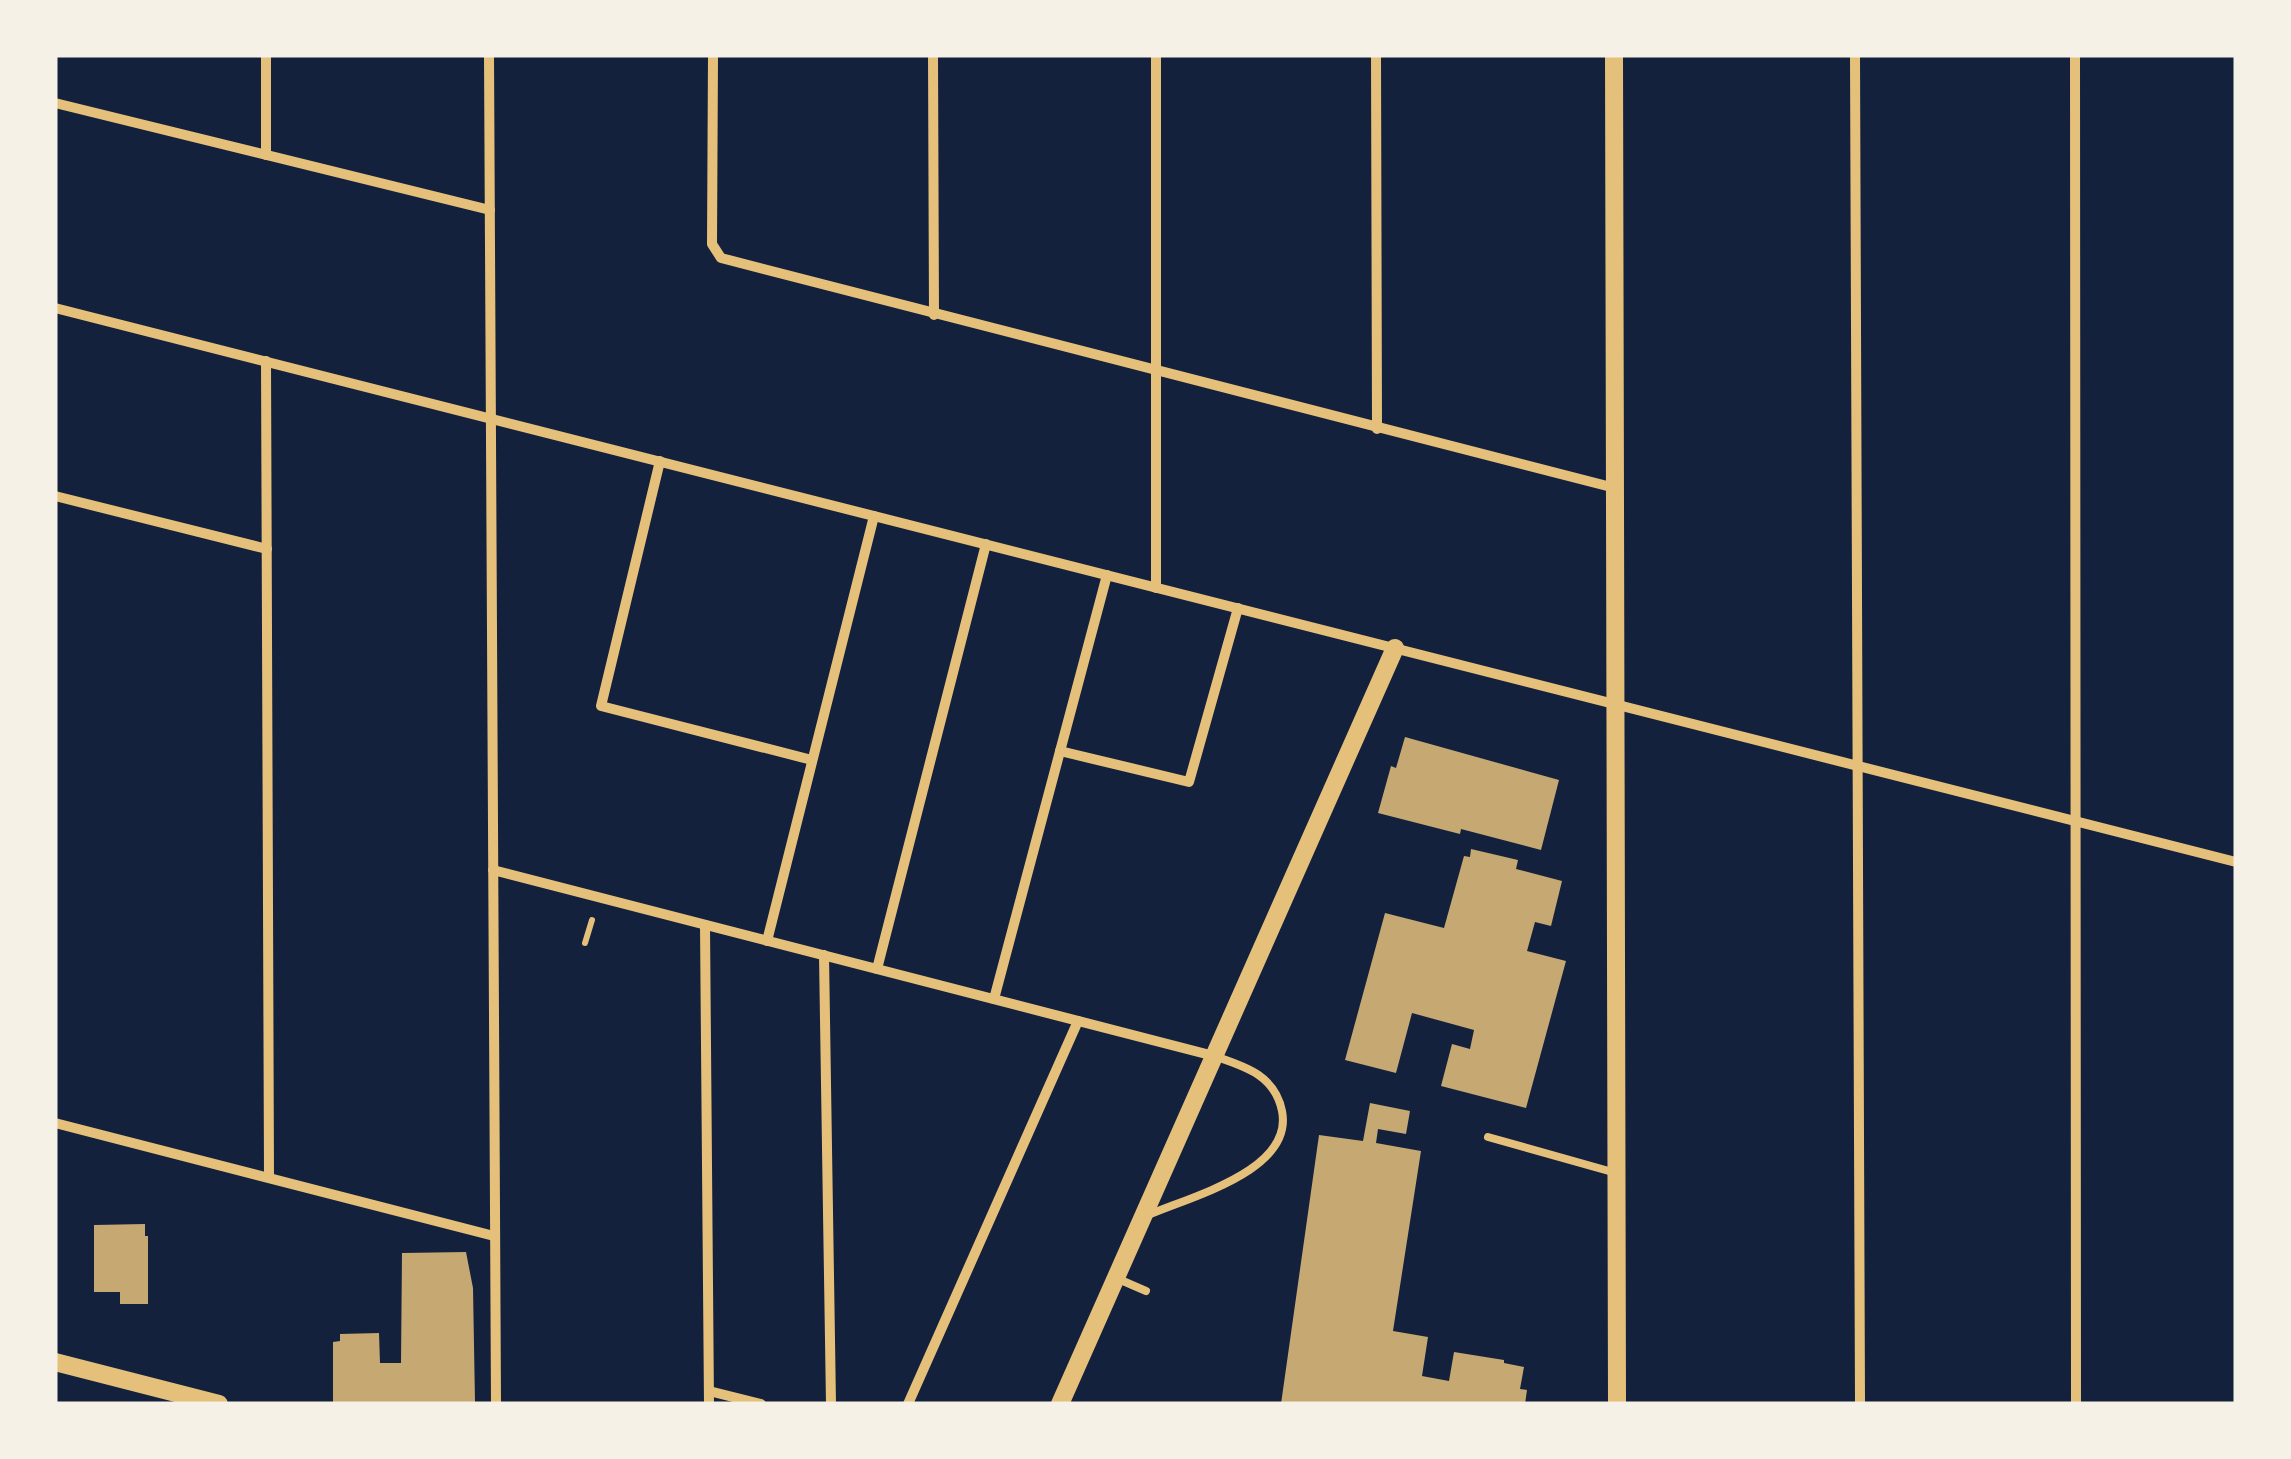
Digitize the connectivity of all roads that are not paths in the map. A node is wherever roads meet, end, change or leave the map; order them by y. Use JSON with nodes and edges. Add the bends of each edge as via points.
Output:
{"nodes":[{"id":1,"x":266,"y":55,"type":"edge"},
{"id":2,"x":490,"y":55,"type":"edge"},
{"id":3,"x":713,"y":55,"type":"edge"},
{"id":4,"x":933,"y":55,"type":"edge"},
{"id":5,"x":1156,"y":55,"type":"edge"},
{"id":6,"x":1376,"y":55,"type":"edge"},
{"id":7,"x":1614,"y":55,"type":"edge"},
{"id":8,"x":1855,"y":55,"type":"edge"},
{"id":9,"x":2075,"y":55,"type":"edge"},
{"id":10,"x":55,"y":103,"type":"edge"},
{"id":11,"x":266,"y":155,"type":"junction"},
{"id":12,"x":490,"y":210,"type":"junction"},
{"id":13,"x":55,"y":308,"type":"edge"},
{"id":14,"x":934,"y":315,"type":"junction"},
{"id":15,"x":266,"y":361,"type":"junction"},
{"id":16,"x":1156,"y":372,"type":"junction"},
{"id":17,"x":491,"y":419,"type":"junction"},
{"id":18,"x":1377,"y":429,"type":"junction"},
{"id":19,"x":660,"y":462,"type":"junction"},
{"id":20,"x":1616,"y":488,"type":"junction"},
{"id":21,"x":55,"y":496,"type":"edge"},
{"id":22,"x":874,"y":516,"type":"junction"},
{"id":23,"x":986,"y":544,"type":"junction"},
{"id":24,"x":267,"y":549,"type":"junction"},
{"id":25,"x":1107,"y":575,"type":"junction"},
{"id":26,"x":1156,"y":588,"type":"junction"},
{"id":27,"x":1238,"y":608,"type":"junction"},
{"id":28,"x":1394,"y":648,"type":"junction"},
{"id":29,"x":1616,"y":705,"type":"junction"},
{"id":30,"x":1060,"y":751,"type":"junction"},
{"id":31,"x":812,"y":760,"type":"junction"},
{"id":32,"x":1857,"y":765,"type":"junction"},
{"id":33,"x":2076,"y":821,"type":"junction"},
{"id":34,"x":2236,"y":862,"type":"edge"},
{"id":35,"x":493,"y":870,"type":"junction"},
{"id":36,"x":705,"y":925,"type":"junction"},
{"id":37,"x":767,"y":941,"type":"junction"},
{"id":38,"x":824,"y":955,"type":"junction"},
{"id":39,"x":877,"y":969,"type":"junction"},
{"id":40,"x":994,"y":999,"type":"junction"},
{"id":41,"x":1078,"y":1020,"type":"junction"},
{"id":42,"x":1214,"y":1056,"type":"junction"},
{"id":43,"x":55,"y":1123,"type":"edge"},
{"id":44,"x":1488,"y":1136,"type":"dead end"},
{"id":45,"x":1616,"y":1172,"type":"junction"},
{"id":46,"x":268,"y":1177,"type":"junction"},
{"id":47,"x":1142,"y":1218,"type":"junction"},
{"id":48,"x":494,"y":1236,"type":"junction"},
{"id":49,"x":1116,"y":1278,"type":"junction"},
{"id":50,"x":1146,"y":1291,"type":"dead end"},
{"id":51,"x":55,"y":1362,"type":"edge"},
{"id":52,"x":709,"y":1398,"type":"edge"},
{"id":53,"x":219,"y":1404,"type":"edge"},
{"id":54,"x":496,"y":1404,"type":"edge"},
{"id":55,"x":761,"y":1404,"type":"edge"},
{"id":56,"x":830,"y":1404,"type":"edge"},
{"id":57,"x":908,"y":1404,"type":"edge"},
{"id":58,"x":1060,"y":1404,"type":"edge"},
{"id":59,"x":1617,"y":1404,"type":"edge"},
{"id":60,"x":1860,"y":1404,"type":"edge"},
{"id":61,"x":2076,"y":1404,"type":"edge"}],
"edges":[{"from":1,"to":11,"type":"street"},
{"from":2,"to":12,"type":"street"},
{"from":3,"to":14,"type":"street","via":[[714,252],[730,262]]},
{"from":4,"to":14,"type":"street"},
{"from":5,"to":16,"type":"street"},
{"from":6,"to":18,"type":"street"},
{"from":7,"to":20,"type":"street"},
{"from":8,"to":32,"type":"street"},
{"from":9,"to":33,"type":"street"},
{"from":10,"to":11,"type":"street"},
{"from":11,"to":12,"type":"street"},
{"from":12,"to":17,"type":"street"},
{"from":13,"to":15,"type":"street"},
{"from":14,"to":16,"type":"street"},
{"from":15,"to":17,"type":"street"},
{"from":15,"to":24,"type":"street"},
{"from":16,"to":18,"type":"street"},
{"from":16,"to":26,"type":"street"},
{"from":17,"to":19,"type":"street"},
{"from":17,"to":35,"type":"street"},
{"from":18,"to":20,"type":"street"},
{"from":19,"to":22,"type":"street"},
{"from":19,"to":31,"type":"street","via":[[602,706]]},
{"from":20,"to":29,"type":"street"},
{"from":21,"to":24,"type":"street"},
{"from":22,"to":23,"type":"street"},
{"from":22,"to":31,"type":"street"},
{"from":23,"to":25,"type":"street"},
{"from":23,"to":39,"type":"street"},
{"from":24,"to":46,"type":"street"},
{"from":25,"to":26,"type":"street"},
{"from":25,"to":30,"type":"street"},
{"from":26,"to":27,"type":"street"},
{"from":27,"to":28,"type":"street"},
{"from":27,"to":30,"type":"street","via":[[1189,782]]},
{"from":28,"to":29,"type":"street"},
{"from":28,"to":42,"type":"street"},
{"from":29,"to":32,"type":"street"},
{"from":29,"to":45,"type":"street"},
{"from":30,"to":40,"type":"street"},
{"from":31,"to":37,"type":"street"},
{"from":32,"to":33,"type":"street"},
{"from":32,"to":60,"type":"street"},
{"from":33,"to":34,"type":"street"},
{"from":33,"to":61,"type":"street"},
{"from":35,"to":36,"type":"street"},
{"from":35,"to":48,"type":"street"},
{"from":36,"to":37,"type":"street"},
{"from":36,"to":52,"type":"street"},
{"from":37,"to":38,"type":"street"},
{"from":38,"to":39,"type":"street"},
{"from":38,"to":56,"type":"street"},
{"from":39,"to":40,"type":"street"},
{"from":40,"to":41,"type":"street"},
{"from":41,"to":42,"type":"street"},
{"from":41,"to":57,"type":"street"},
{"from":42,"to":47,"type":"street"},
{"from":42,"to":47,"type":"lane","via":[[1270,1084],[1281,1104],[1282,1134],[1253,1168]]},
{"from":43,"to":46,"type":"street"},
{"from":44,"to":45,"type":"lane"},
{"from":45,"to":59,"type":"street"},
{"from":46,"to":48,"type":"street"},
{"from":47,"to":49,"type":"street"},
{"from":48,"to":54,"type":"street"},
{"from":49,"to":50,"type":"lane"},
{"from":49,"to":58,"type":"street"},
{"from":51,"to":53,"type":"street"},
{"from":52,"to":55,"type":"street"}]}
